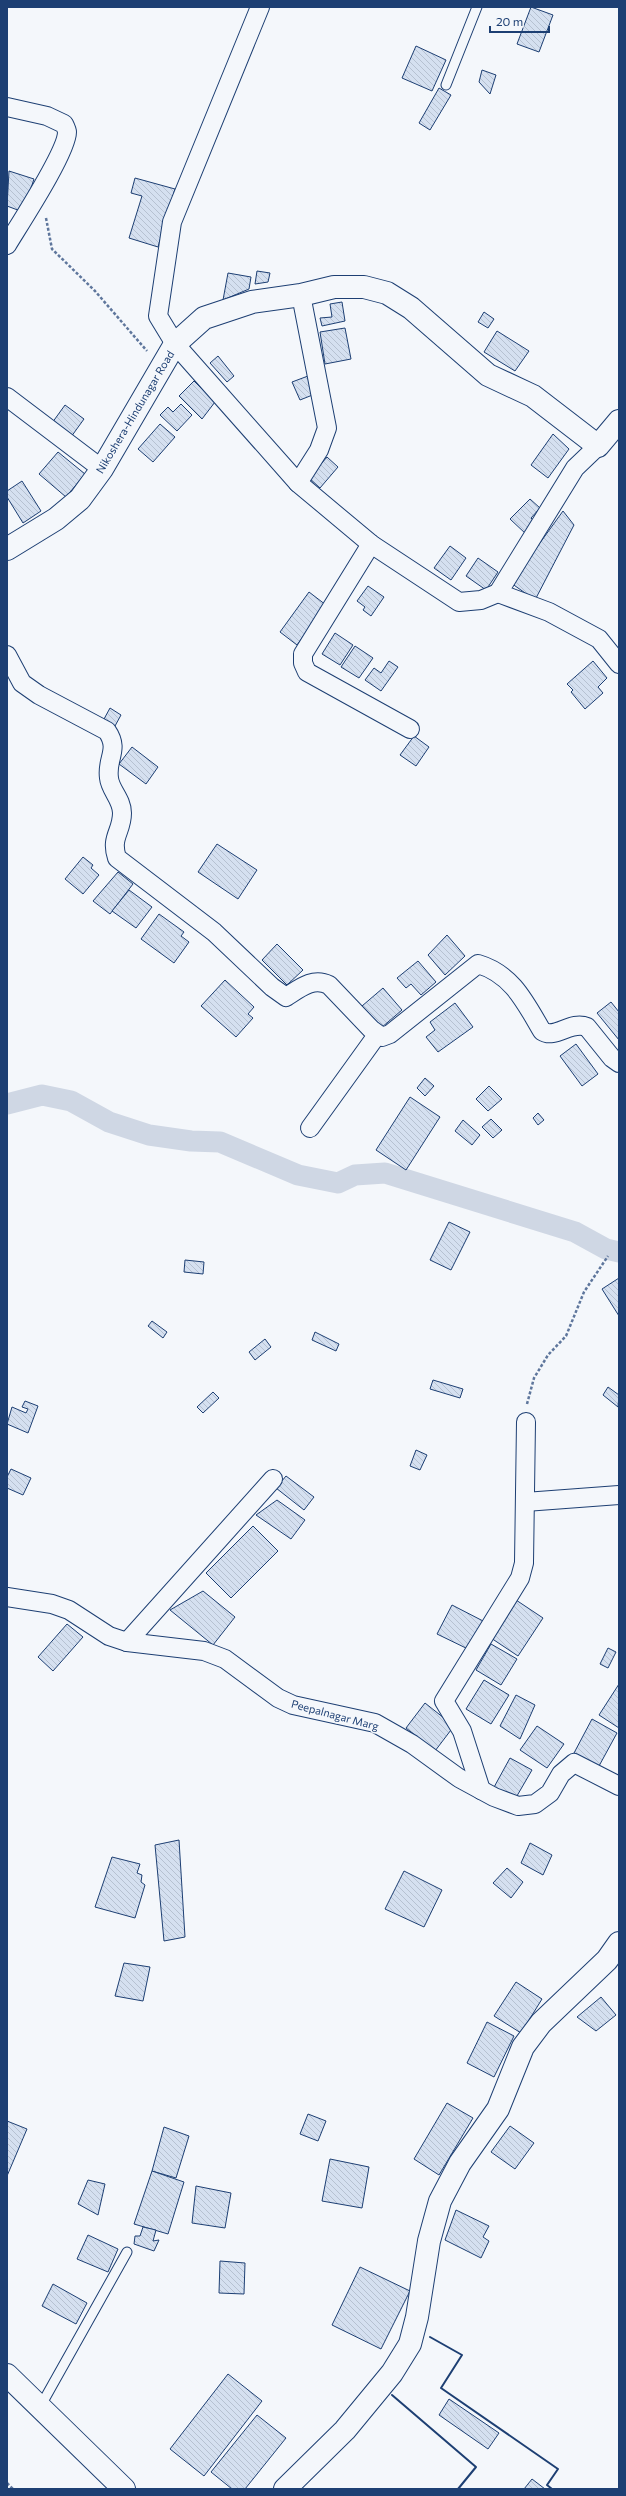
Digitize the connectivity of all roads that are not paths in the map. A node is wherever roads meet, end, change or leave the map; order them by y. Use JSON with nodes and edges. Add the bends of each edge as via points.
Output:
{"nodes":[{"id":1,"x":260,"y":7,"type":"edge"},
{"id":2,"x":477,"y":7,"type":"edge"},
{"id":3,"x":446,"y":85,"type":"dead end"},
{"id":4,"x":7,"y":108,"type":"edge"},
{"id":5,"x":14,"y":219,"type":"edge"},
{"id":6,"x":7,"y":246,"type":"edge"},
{"id":7,"x":301,"y":295,"type":"junction"},
{"id":8,"x":174,"y":344,"type":"junction"},
{"id":9,"x":7,"y":398,"type":"edge"},
{"id":10,"x":619,"y":422,"type":"edge"},
{"id":11,"x":598,"y":446,"type":"junction"},
{"id":12,"x":102,"y":469,"type":"junction"},
{"id":13,"x":298,"y":483,"type":"junction"},
{"id":14,"x":371,"y":544,"type":"junction"},
{"id":15,"x":7,"y":549,"type":"edge"},
{"id":16,"x":498,"y":593,"type":"junction"},
{"id":17,"x":7,"y":655,"type":"edge"},
{"id":18,"x":619,"y":664,"type":"edge"},
{"id":19,"x":410,"y":729,"type":"dead end"},
{"id":20,"x":377,"y":1035,"type":"junction"},
{"id":21,"x":619,"y":1063,"type":"edge"},
{"id":22,"x":310,"y":1128,"type":"dead end"},
{"id":23,"x":526,"y":1422,"type":"road end"},
{"id":24,"x":273,"y":1479,"type":"dead end"},
{"id":25,"x":619,"y":1495,"type":"edge"},
{"id":26,"x":525,"y":1502,"type":"junction"},
{"id":27,"x":7,"y":1597,"type":"edge"},
{"id":28,"x":128,"y":1642,"type":"junction"},
{"id":29,"x":619,"y":1786,"type":"edge"},
{"id":30,"x":481,"y":1790,"type":"junction"},
{"id":31,"x":619,"y":1943,"type":"edge"},
{"id":32,"x":127,"y":2252,"type":"dead end"},
{"id":33,"x":7,"y":2375,"type":"edge"},
{"id":34,"x":40,"y":2407,"type":"junction"},
{"id":35,"x":124,"y":2489,"type":"edge"},
{"id":36,"x":286,"y":2489,"type":"edge"}],
"edges":[{"from":1,"to":8,"type":"street","via":[[172,222],[158,316]]},
{"from":2,"to":3,"type":"lane"},
{"from":4,"to":5,"type":"street","via":[[53,119],[64,124],[67,132],[60,153],[37,197]]},
{"from":5,"to":6,"type":"street"},
{"from":7,"to":8,"type":"main road","name":"Nikoshera-Hindunagar Road","via":[[252,302],[204,318]]},
{"from":7,"to":11,"type":"main road","name":"Nikoshera-Hindunagar Road","via":[[334,287],[364,287],[387,293],[411,308],[488,375],[533,396]]},
{"from":7,"to":13,"type":"street","via":[[327,428],[319,450]]},
{"from":8,"to":12,"type":"main road","name":"Nikoshera-Hindunagar Road"},
{"from":8,"to":13,"type":"street"},
{"from":9,"to":12,"type":"street"},
{"from":10,"to":11,"type":"main road"},
{"from":11,"to":16,"type":"street","via":[[575,468]]},
{"from":12,"to":15,"type":"main road","name":"Nikoshera-Hindunagar Road","via":[[80,499],[56,519]]},
{"from":13,"to":14,"type":"street"},
{"from":14,"to":16,"type":"street","via":[[459,602],[481,600]]},
{"from":14,"to":19,"type":"street","via":[[303,654],[303,664],[307,672]]},
{"from":16,"to":18,"type":"street","via":[[549,612],[599,639]]},
{"from":17,"to":20,"type":"street","via":[[22,683],[39,695],[107,731],[112,739],[114,748],[108,769],[109,781],[119,799],[122,813],[114,839],[117,858],[214,932],[286,997],[313,981],[322,981],[329,984]]},
{"from":20,"to":21,"type":"street","via":[[382,1038],[390,1034],[478,964],[498,971],[518,991],[542,1031],[550,1034],[575,1024],[587,1026],[612,1058]]},
{"from":20,"to":22,"type":"street"},
{"from":23,"to":26,"type":"street"},
{"from":24,"to":28,"type":"street"},
{"from":25,"to":26,"type":"street"},
{"from":26,"to":30,"type":"street","via":[[524,1563],[520,1578],[444,1700],[462,1731]]},
{"from":27,"to":28,"type":"street","name":"Peepalnagar Marg","via":[[52,1604],[69,1610],[109,1636]]},
{"from":28,"to":30,"type":"street","name":"Peepalnagar Marg","via":[[204,1651],[224,1659],[278,1698],[294,1705],[375,1723],[412,1744],[459,1778]]},
{"from":29,"to":30,"type":"street","name":"Peepalnagar Marg","via":[[574,1763],[561,1774],[550,1793],[535,1804],[518,1806]]},
{"from":31,"to":36,"type":"main road","via":[[607,1960],[541,2023],[523,2047],[498,2109],[460,2163],[440,2201],[429,2241],[418,2317],[410,2344],[392,2373],[345,2430]]},
{"from":32,"to":34,"type":"lane"},
{"from":33,"to":34,"type":"main road"},
{"from":34,"to":35,"type":"main road"}]}
